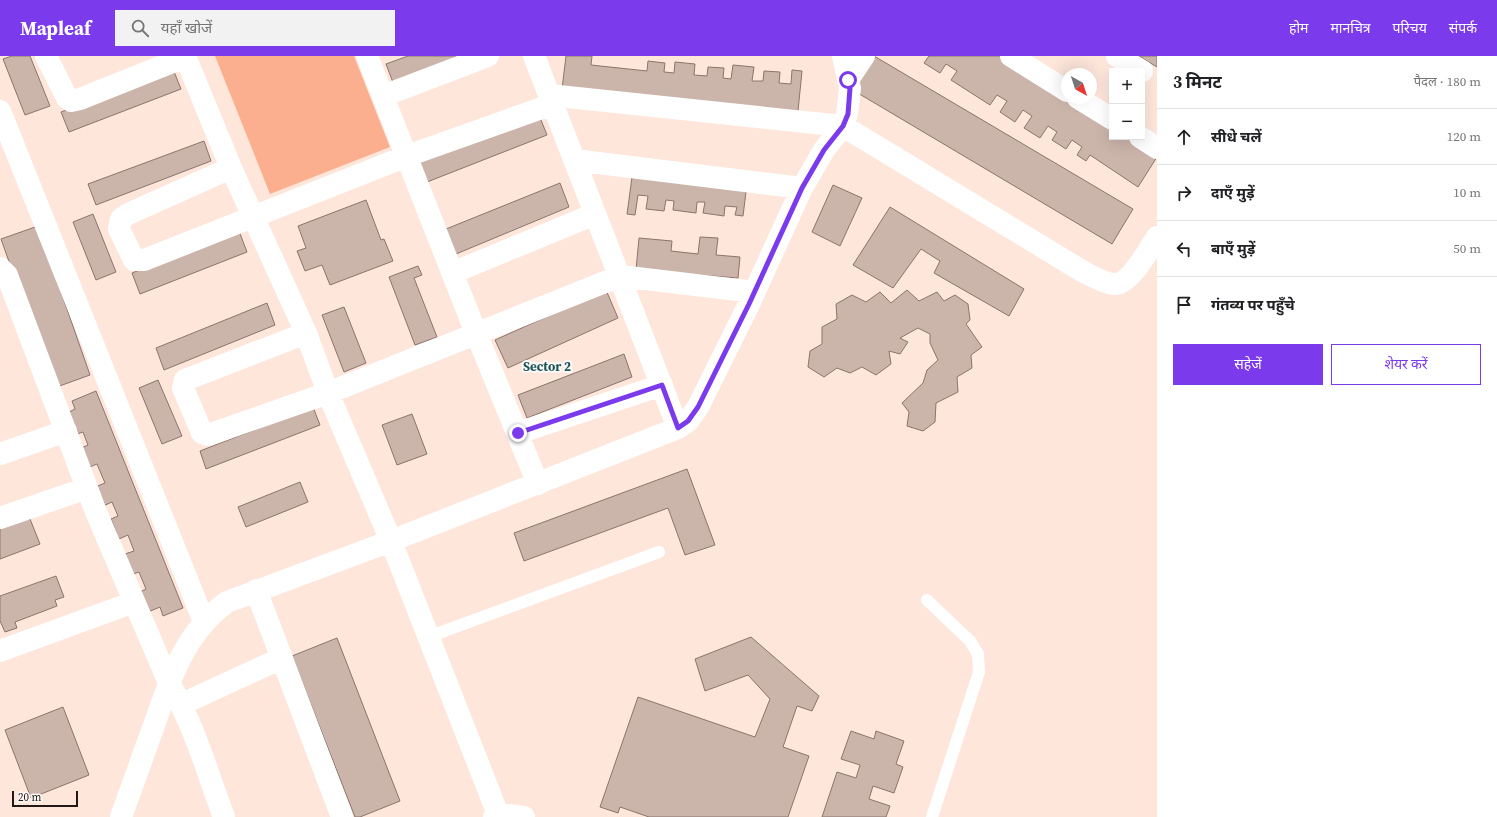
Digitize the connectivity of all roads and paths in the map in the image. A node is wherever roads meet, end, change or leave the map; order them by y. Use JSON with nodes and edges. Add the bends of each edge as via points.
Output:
{"nodes":[{"id":1,"x":46,"y":56,"type":"edge"},
{"id":2,"x":367,"y":56,"type":"edge"},
{"id":3,"x":488,"y":56,"type":"edge"},
{"id":4,"x":534,"y":56,"type":"edge"},
{"id":5,"x":843,"y":56,"type":"edge"},
{"id":6,"x":864,"y":56,"type":"edge"},
{"id":7,"x":1011,"y":56,"type":"edge"},
{"id":8,"x":1117,"y":56,"type":"edge"},
{"id":9,"x":185,"y":57,"type":"edge"},
{"id":10,"x":1137,"y":68,"type":"edge"},
{"id":11,"x":1145,"y":73,"type":"edge"},
{"id":12,"x":848,"y":80,"type":"junction"},
{"id":13,"x":1157,"y":80,"type":"edge"},
{"id":14,"x":1061,"y":87,"type":"edge"},
{"id":15,"x":383,"y":96,"type":"junction"},
{"id":16,"x":551,"y":99,"type":"junction"},
{"id":17,"x":1087,"y":104,"type":"edge"},
{"id":18,"x":0,"y":111,"type":"edge"},
{"id":19,"x":1109,"y":118,"type":"edge"},
{"id":20,"x":843,"y":126,"type":"junction"},
{"id":21,"x":1145,"y":140,"type":"edge"},
{"id":22,"x":1157,"y":148,"type":"edge"},
{"id":23,"x":407,"y":156,"type":"junction"},
{"id":24,"x":574,"y":160,"type":"junction"},
{"id":25,"x":232,"y":168,"type":"junction"},
{"id":26,"x":802,"y":188,"type":"junction"},
{"id":27,"x":595,"y":214,"type":"junction"},
{"id":28,"x":253,"y":216,"type":"junction"},
{"id":29,"x":1157,"y":237,"type":"edge"},
{"id":30,"x":0,"y":268,"type":"edge"},
{"id":31,"x":452,"y":273,"type":"junction"},
{"id":32,"x":620,"y":276,"type":"junction"},
{"id":33,"x":755,"y":292,"type":"junction"},
{"id":34,"x":306,"y":333,"type":"junction"},
{"id":35,"x":476,"y":333,"type":"junction"},
{"id":36,"x":662,"y":385,"type":"junction"},
{"id":37,"x":328,"y":393,"type":"junction"},
{"id":38,"x":678,"y":428,"type":"junction"},
{"id":39,"x":66,"y":431,"type":"junction"},
{"id":40,"x":518,"y":433,"type":"junction"},
{"id":41,"x":0,"y":454,"type":"edge"},
{"id":42,"x":538,"y":484,"type":"junction"},
{"id":43,"x":87,"y":488,"type":"junction"},
{"id":44,"x":0,"y":518,"type":"edge"},
{"id":45,"x":391,"y":541,"type":"junction"},
{"id":46,"x":659,"y":552,"type":"dead end"},
{"id":47,"x":256,"y":590,"type":"junction"},
{"id":48,"x":927,"y":600,"type":"dead end"},
{"id":49,"x":134,"y":602,"type":"junction"},
{"id":50,"x":204,"y":622,"type":"junction"},
{"id":51,"x":428,"y":637,"type":"junction"},
{"id":52,"x":0,"y":651,"type":"edge"},
{"id":53,"x":282,"y":658,"type":"junction"},
{"id":54,"x":169,"y":683,"type":"junction"},
{"id":55,"x":182,"y":704,"type":"junction"},
{"id":56,"x":121,"y":817,"type":"edge"},
{"id":57,"x":224,"y":817,"type":"edge"},
{"id":58,"x":342,"y":817,"type":"edge"},
{"id":59,"x":497,"y":817,"type":"edge"},
{"id":60,"x":524,"y":817,"type":"edge"},
{"id":61,"x":932,"y":817,"type":"edge"}],
"edges":[{"from":1,"to":9,"type":"street","via":[[70,101]]},
{"from":2,"to":15,"type":"street"},
{"from":3,"to":15,"type":"street"},
{"from":4,"to":16,"type":"street"},
{"from":5,"to":12,"type":"street"},
{"from":6,"to":12,"type":"street"},
{"from":7,"to":14,"type":"street"},
{"from":8,"to":10,"type":"street"},
{"from":9,"to":25,"type":"street"},
{"from":11,"to":13,"type":"street"},
{"from":12,"to":20,"type":"street","via":[[848,114]]},
{"from":15,"to":23,"type":"street"},
{"from":16,"to":20,"type":"street"},
{"from":16,"to":23,"type":"street"},
{"from":16,"to":24,"type":"street"},
{"from":17,"to":19,"type":"street"},
{"from":18,"to":50,"type":"street"},
{"from":20,"to":26,"type":"street","via":[[824,150]]},
{"from":20,"to":29,"type":"street","via":[[1106,283],[1116,285],[1129,278]]},
{"from":21,"to":22,"type":"street"},
{"from":23,"to":28,"type":"street"},
{"from":23,"to":31,"type":"street"},
{"from":24,"to":26,"type":"street"},
{"from":24,"to":27,"type":"street"},
{"from":25,"to":28,"type":"street"},
{"from":25,"to":28,"type":"street","via":[[128,214],[118,224],[119,229],[133,258],[140,261]]},
{"from":26,"to":33,"type":"street"},
{"from":27,"to":31,"type":"street"},
{"from":27,"to":32,"type":"street"},
{"from":28,"to":34,"type":"street"},
{"from":30,"to":39,"type":"street","via":[[7,275]]},
{"from":31,"to":35,"type":"street"},
{"from":32,"to":33,"type":"street"},
{"from":32,"to":35,"type":"street"},
{"from":32,"to":36,"type":"street"},
{"from":33,"to":38,"type":"street","via":[[698,407],[688,421]]},
{"from":34,"to":37,"type":"street"},
{"from":34,"to":37,"type":"street","via":[[183,382],[199,429],[208,435]]},
{"from":35,"to":37,"type":"street"},
{"from":35,"to":40,"type":"street"},
{"from":36,"to":38,"type":"street"},
{"from":36,"to":40,"type":"street"},
{"from":37,"to":45,"type":"street"},
{"from":38,"to":42,"type":"street"},
{"from":39,"to":41,"type":"street"},
{"from":39,"to":43,"type":"street"},
{"from":40,"to":42,"type":"street"},
{"from":42,"to":45,"type":"street"},
{"from":43,"to":44,"type":"street"},
{"from":43,"to":49,"type":"street"},
{"from":45,"to":47,"type":"street"},
{"from":45,"to":51,"type":"street"},
{"from":46,"to":51,"type":"lane"},
{"from":47,"to":50,"type":"street","via":[[227,602]]},
{"from":47,"to":53,"type":"street"},
{"from":48,"to":61,"type":"lane","via":[[970,640],[979,664],[972,697]]},
{"from":49,"to":52,"type":"street"},
{"from":49,"to":54,"type":"street"},
{"from":50,"to":54,"type":"street","via":[[182,654]]},
{"from":51,"to":59,"type":"street"},
{"from":53,"to":55,"type":"street"},
{"from":53,"to":58,"type":"street"},
{"from":54,"to":55,"type":"street"},
{"from":54,"to":56,"type":"street"},
{"from":55,"to":57,"type":"street"},
{"from":59,"to":60,"type":"street"}]}
